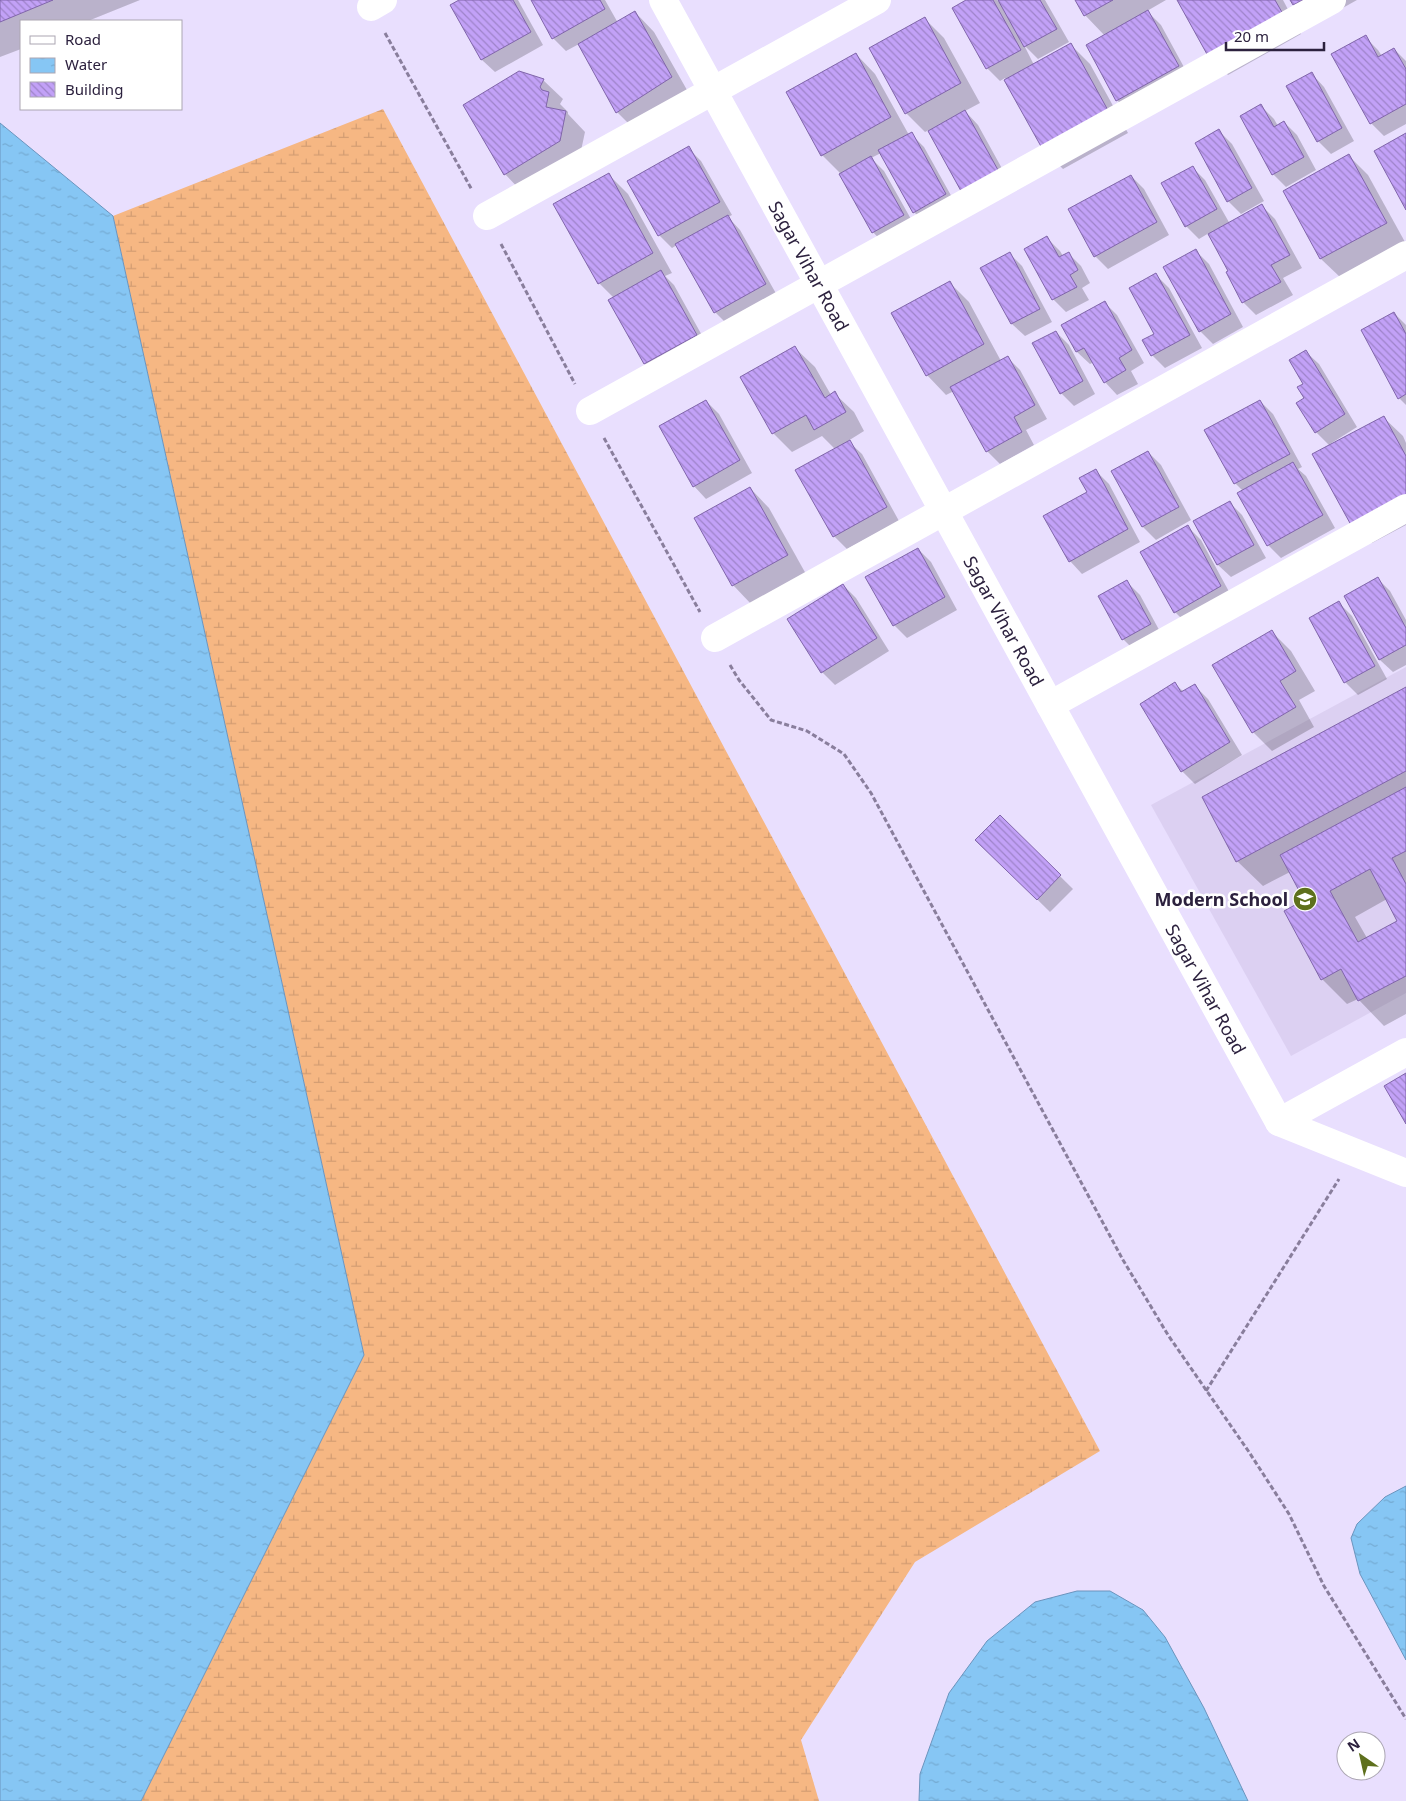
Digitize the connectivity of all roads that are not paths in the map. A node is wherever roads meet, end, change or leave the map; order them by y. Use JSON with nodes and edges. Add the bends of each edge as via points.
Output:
{"nodes":[{"id":1,"x":663,"y":0,"type":"edge"},
{"id":2,"x":877,"y":0,"type":"edge"},
{"id":3,"x":1332,"y":0,"type":"edge"},
{"id":4,"x":713,"y":91,"type":"junction"},
{"id":5,"x":486,"y":216,"type":"road end"},
{"id":6,"x":1406,"y":255,"type":"edge"},
{"id":7,"x":819,"y":284,"type":"junction"},
{"id":8,"x":590,"y":411,"type":"road end"},
{"id":9,"x":1406,"y":508,"type":"edge"},
{"id":10,"x":943,"y":511,"type":"junction"},
{"id":11,"x":715,"y":638,"type":"road end"},
{"id":12,"x":1050,"y":705,"type":"junction"},
{"id":13,"x":1406,"y":1052,"type":"edge"},
{"id":14,"x":1279,"y":1122,"type":"junction"},
{"id":15,"x":1406,"y":1173,"type":"edge"}],
"edges":[{"from":1,"to":4,"type":"street","name":"Sagar Vihar Road"},
{"from":2,"to":4,"type":"street"},
{"from":3,"to":7,"type":"street"},
{"from":4,"to":5,"type":"street"},
{"from":4,"to":7,"type":"street","name":"Sagar Vihar Road"},
{"from":6,"to":10,"type":"street"},
{"from":7,"to":8,"type":"street"},
{"from":7,"to":10,"type":"street","name":"Sagar Vihar Road"},
{"from":9,"to":12,"type":"street"},
{"from":10,"to":11,"type":"street"},
{"from":10,"to":12,"type":"street","name":"Sagar Vihar Road"},
{"from":12,"to":14,"type":"street","name":"Sagar Vihar Road"},
{"from":13,"to":14,"type":"street"},
{"from":14,"to":15,"type":"street"}]}
